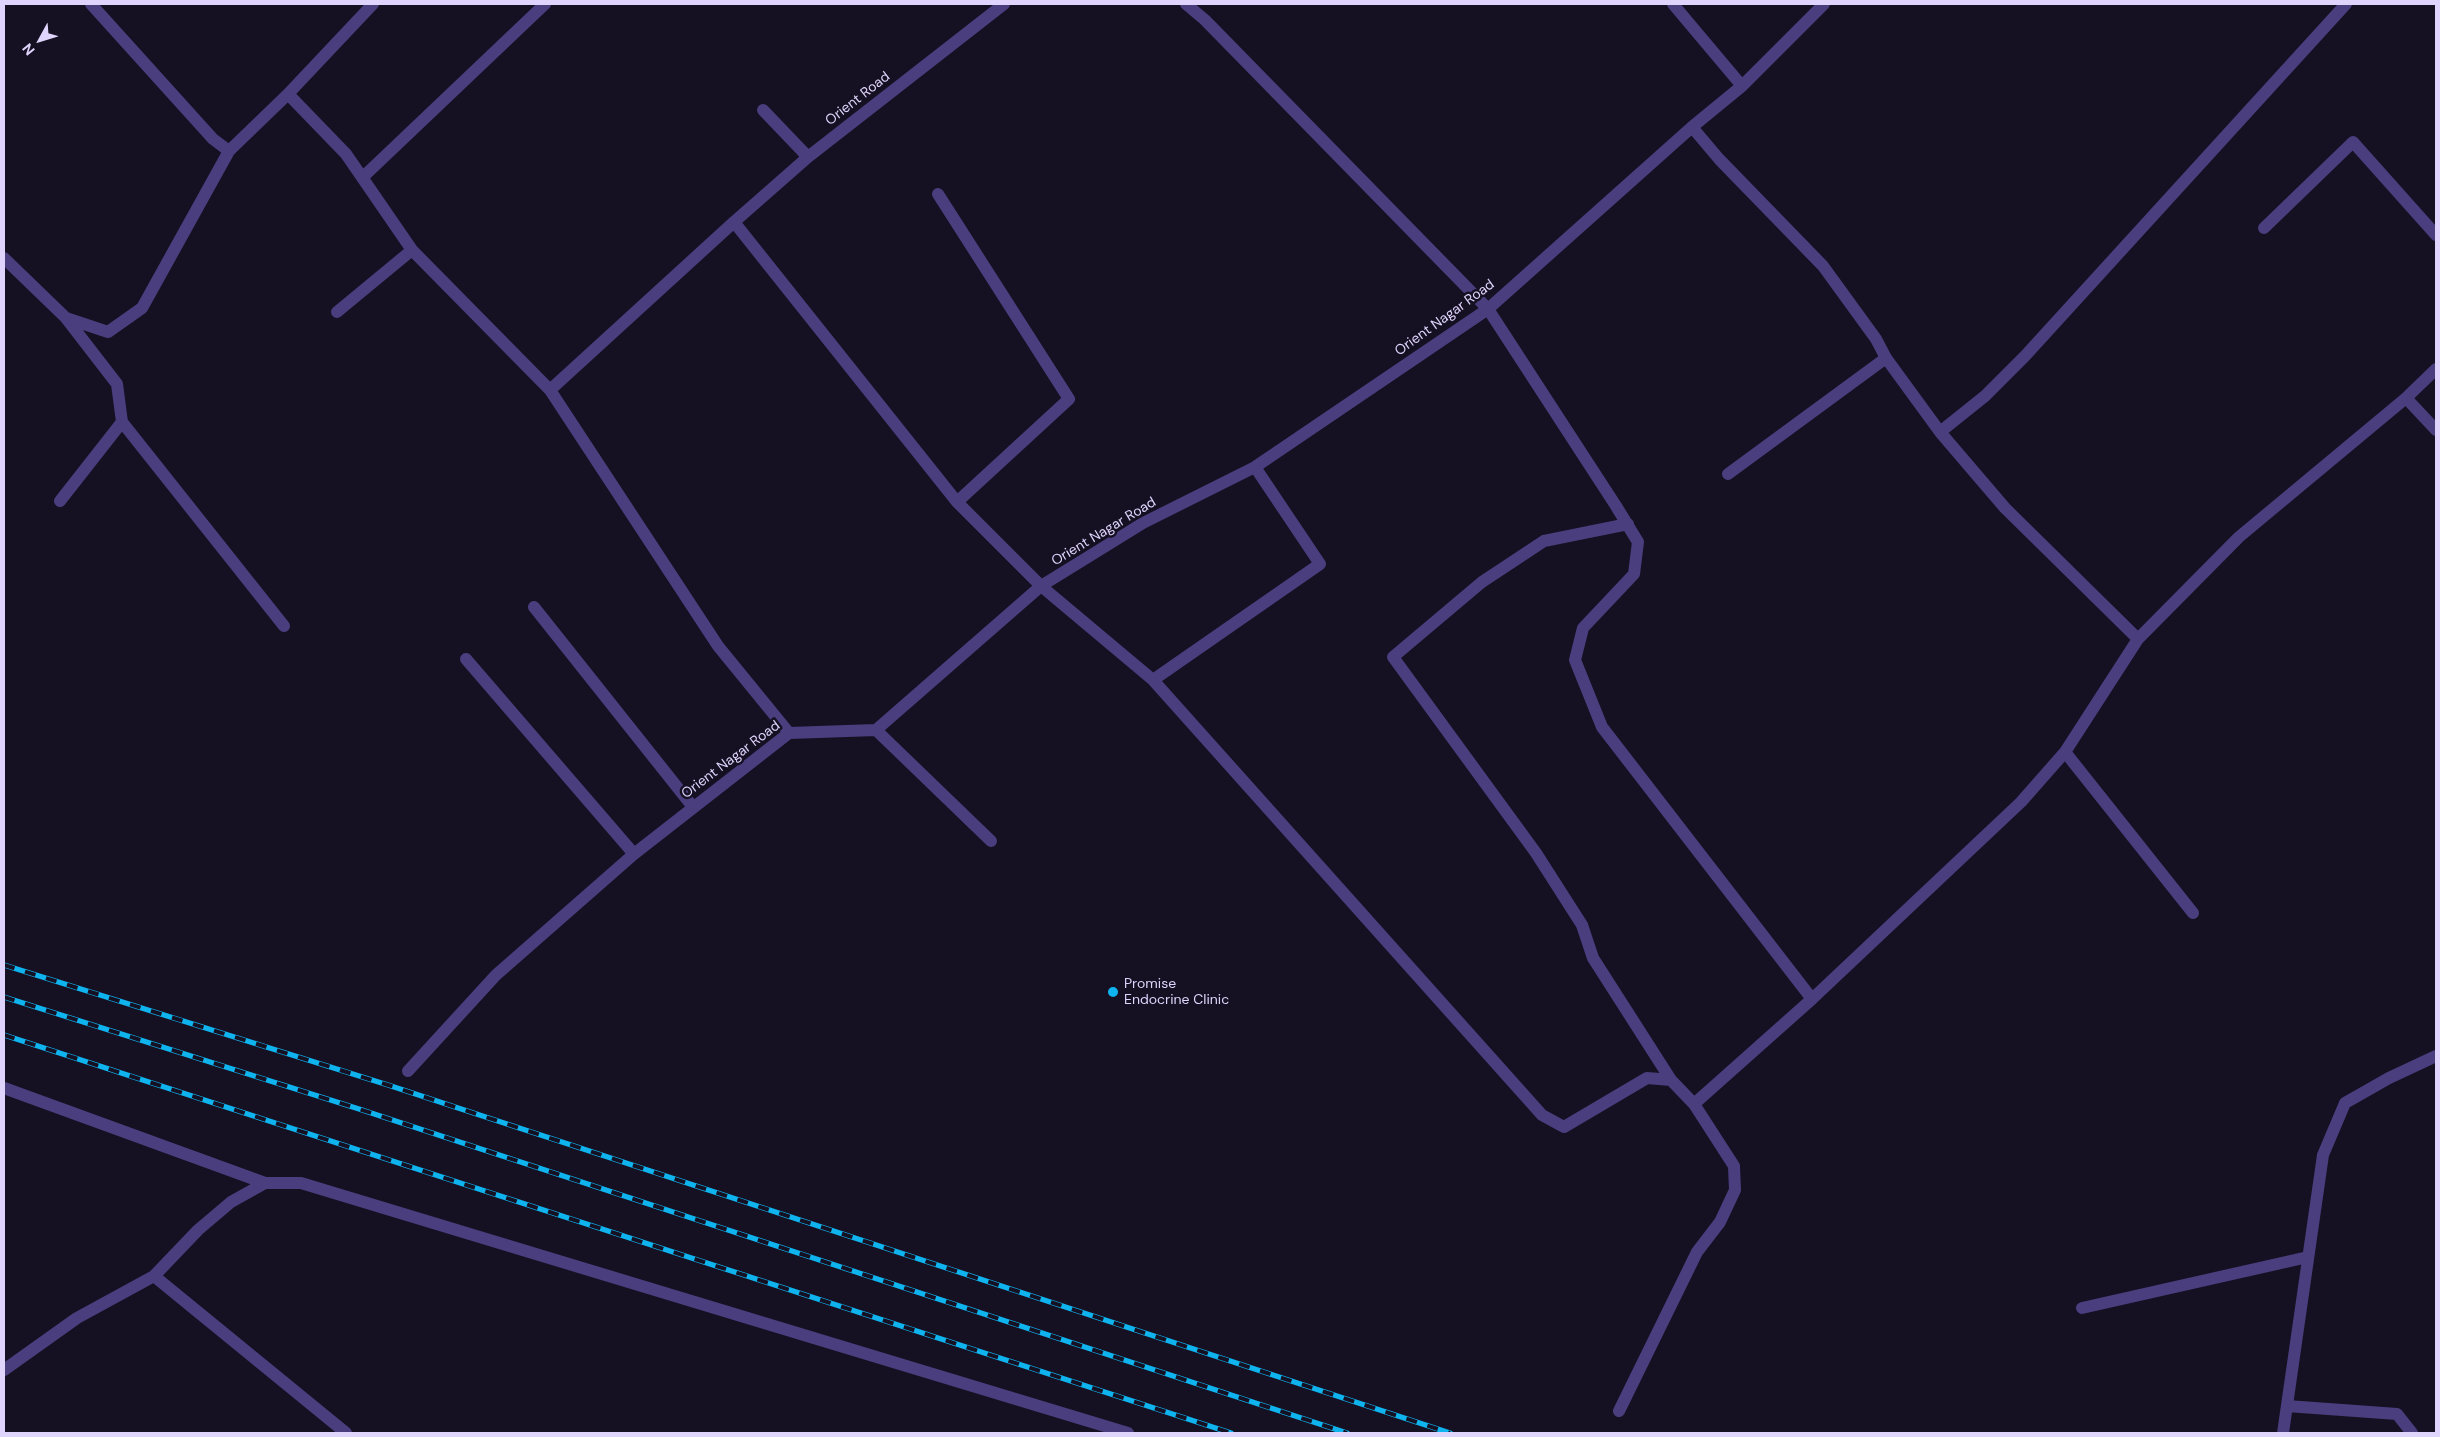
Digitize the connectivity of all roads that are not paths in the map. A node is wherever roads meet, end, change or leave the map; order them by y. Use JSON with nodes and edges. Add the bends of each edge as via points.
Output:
{"nodes":[{"id":1,"x":91,"y":4,"type":"edge"},
{"id":2,"x":373,"y":4,"type":"edge"},
{"id":3,"x":546,"y":4,"type":"edge"},
{"id":4,"x":1004,"y":4,"type":"edge"},
{"id":5,"x":1186,"y":4,"type":"edge"},
{"id":6,"x":1673,"y":4,"type":"edge"},
{"id":7,"x":1824,"y":4,"type":"edge"},
{"id":8,"x":2346,"y":4,"type":"edge"},
{"id":9,"x":1742,"y":86,"type":"junction"},
{"id":10,"x":288,"y":94,"type":"junction"},
{"id":11,"x":763,"y":110,"type":"dead end"},
{"id":12,"x":1692,"y":127,"type":"junction"},
{"id":13,"x":229,"y":151,"type":"junction"},
{"id":14,"x":808,"y":157,"type":"junction"},
{"id":15,"x":363,"y":177,"type":"junction"},
{"id":16,"x":938,"y":194,"type":"dead end"},
{"id":17,"x":734,"y":222,"type":"junction"},
{"id":18,"x":2264,"y":228,"type":"dead end"},
{"id":19,"x":2436,"y":235,"type":"edge"},
{"id":20,"x":412,"y":250,"type":"junction"},
{"id":21,"x":4,"y":258,"type":"edge"},
{"id":22,"x":1488,"y":309,"type":"junction"},
{"id":23,"x":337,"y":312,"type":"dead end"},
{"id":24,"x":66,"y":318,"type":"junction"},
{"id":25,"x":1886,"y":358,"type":"junction"},
{"id":26,"x":2436,"y":369,"type":"edge"},
{"id":27,"x":550,"y":390,"type":"junction"},
{"id":28,"x":2406,"y":398,"type":"junction"},
{"id":29,"x":122,"y":422,"type":"junction"},
{"id":30,"x":2436,"y":430,"type":"edge"},
{"id":31,"x":1940,"y":432,"type":"junction"},
{"id":32,"x":1255,"y":467,"type":"junction"},
{"id":33,"x":1728,"y":474,"type":"dead end"},
{"id":34,"x":60,"y":501,"type":"dead end"},
{"id":35,"x":957,"y":502,"type":"junction"},
{"id":36,"x":1628,"y":524,"type":"junction"},
{"id":37,"x":1042,"y":586,"type":"junction"},
{"id":38,"x":534,"y":607,"type":"dead end"},
{"id":39,"x":284,"y":626,"type":"dead end"},
{"id":40,"x":2138,"y":639,"type":"junction"},
{"id":41,"x":466,"y":659,"type":"dead end"},
{"id":42,"x":1153,"y":680,"type":"junction"},
{"id":43,"x":876,"y":730,"type":"junction"},
{"id":44,"x":788,"y":733,"type":"junction"},
{"id":45,"x":2065,"y":752,"type":"junction"},
{"id":46,"x":693,"y":807,"type":"junction"},
{"id":47,"x":990,"y":841,"type":"dead end"},
{"id":48,"x":634,"y":854,"type":"junction"},
{"id":49,"x":2193,"y":913,"type":"dead end"},
{"id":50,"x":1812,"y":999,"type":"junction"},
{"id":51,"x":2436,"y":1056,"type":"edge"},
{"id":52,"x":408,"y":1071,"type":"dead end"},
{"id":53,"x":1671,"y":1080,"type":"junction"},
{"id":54,"x":4,"y":1088,"type":"edge"},
{"id":55,"x":1694,"y":1104,"type":"junction"},
{"id":56,"x":265,"y":1184,"type":"junction"},
{"id":57,"x":2308,"y":1257,"type":"junction"},
{"id":58,"x":154,"y":1276,"type":"junction"},
{"id":59,"x":2082,"y":1308,"type":"dead end"},
{"id":60,"x":4,"y":1370,"type":"edge"},
{"id":61,"x":2287,"y":1406,"type":"junction"},
{"id":62,"x":1619,"y":1411,"type":"dead end"},
{"id":63,"x":342,"y":1432,"type":"edge"},
{"id":64,"x":1128,"y":1433,"type":"edge"},
{"id":65,"x":2283,"y":1433,"type":"edge"},
{"id":66,"x":2412,"y":1433,"type":"edge"}],
"edges":[{"from":1,"to":13,"type":"street","via":[[213,139]]},
{"from":2,"to":10,"type":"street"},
{"from":3,"to":15,"type":"street"},
{"from":4,"to":14,"type":"street","name":"Orient Road"},
{"from":5,"to":22,"type":"street"},
{"from":6,"to":9,"type":"street"},
{"from":7,"to":9,"type":"street","name":"Orient Nagar Road"},
{"from":8,"to":31,"type":"street","via":[[2025,356],[1985,396]]},
{"from":9,"to":12,"type":"street","name":"Orient Nagar Road"},
{"from":10,"to":13,"type":"street"},
{"from":10,"to":15,"type":"street","via":[[346,154]]},
{"from":11,"to":14,"type":"street"},
{"from":12,"to":22,"type":"street","name":"Orient Nagar Road"},
{"from":12,"to":25,"type":"street","via":[[1823,266]]},
{"from":13,"to":24,"type":"street","via":[[142,308],[108,332]]},
{"from":14,"to":17,"type":"street","name":"Orient Road"},
{"from":15,"to":20,"type":"street"},
{"from":16,"to":35,"type":"street","via":[[1069,399]]},
{"from":17,"to":27,"type":"street","name":"Orient Road"},
{"from":17,"to":35,"type":"street"},
{"from":18,"to":19,"type":"street","via":[[2353,142]]},
{"from":20,"to":23,"type":"street"},
{"from":20,"to":27,"type":"street"},
{"from":21,"to":24,"type":"street"},
{"from":22,"to":32,"type":"street","name":"Orient Nagar Road"},
{"from":22,"to":36,"type":"street"},
{"from":24,"to":29,"type":"street","via":[[117,384]]},
{"from":25,"to":31,"type":"street"},
{"from":25,"to":33,"type":"street"},
{"from":26,"to":28,"type":"street"},
{"from":27,"to":44,"type":"street","via":[[718,646]]},
{"from":28,"to":30,"type":"street"},
{"from":28,"to":40,"type":"street","via":[[2239,537]]},
{"from":29,"to":34,"type":"street"},
{"from":29,"to":39,"type":"street"},
{"from":31,"to":40,"type":"street","via":[[2005,508]]},
{"from":32,"to":37,"type":"street","name":"Orient Nagar Road","via":[[1143,523]]},
{"from":32,"to":42,"type":"street","via":[[1320,564]]},
{"from":35,"to":37,"type":"street"},
{"from":36,"to":50,"type":"street","via":[[1638,542],[1634,574],[1583,628],[1575,660],[1602,727]]},
{"from":36,"to":53,"type":"street","via":[[1544,541],[1482,582],[1393,657],[1536,853],[1582,925],[1593,958]]},
{"from":37,"to":42,"type":"street"},
{"from":37,"to":43,"type":"street","name":"Orient Nagar Road"},
{"from":38,"to":46,"type":"street"},
{"from":40,"to":45,"type":"street"},
{"from":41,"to":48,"type":"street"},
{"from":42,"to":53,"type":"street","via":[[1542,1115],[1564,1127],[1647,1078]]},
{"from":43,"to":44,"type":"street","name":"Orient Nagar Road"},
{"from":43,"to":47,"type":"street"},
{"from":44,"to":46,"type":"street","name":"Orient Nagar Road"},
{"from":45,"to":49,"type":"street"},
{"from":45,"to":50,"type":"street","via":[[2021,802]]},
{"from":46,"to":48,"type":"street","name":"Orient Nagar Road"},
{"from":48,"to":52,"type":"street","name":"Orient Nagar Road","via":[[496,975]]},
{"from":50,"to":55,"type":"street"},
{"from":51,"to":57,"type":"street","via":[[2345,1103],[2322,1155]]},
{"from":53,"to":55,"type":"street"},
{"from":54,"to":56,"type":"street"},
{"from":55,"to":62,"type":"street","via":[[1734,1166],[1735,1190],[1720,1222],[1697,1252]]},
{"from":56,"to":58,"type":"street","via":[[230,1202]]},
{"from":56,"to":64,"type":"street","via":[[301,1183]]},
{"from":57,"to":59,"type":"street"},
{"from":57,"to":61,"type":"street"},
{"from":58,"to":60,"type":"street","via":[[77,1318]]},
{"from":58,"to":63,"type":"street"},
{"from":61,"to":65,"type":"street"},
{"from":61,"to":66,"type":"street","via":[[2397,1414]]}]}
